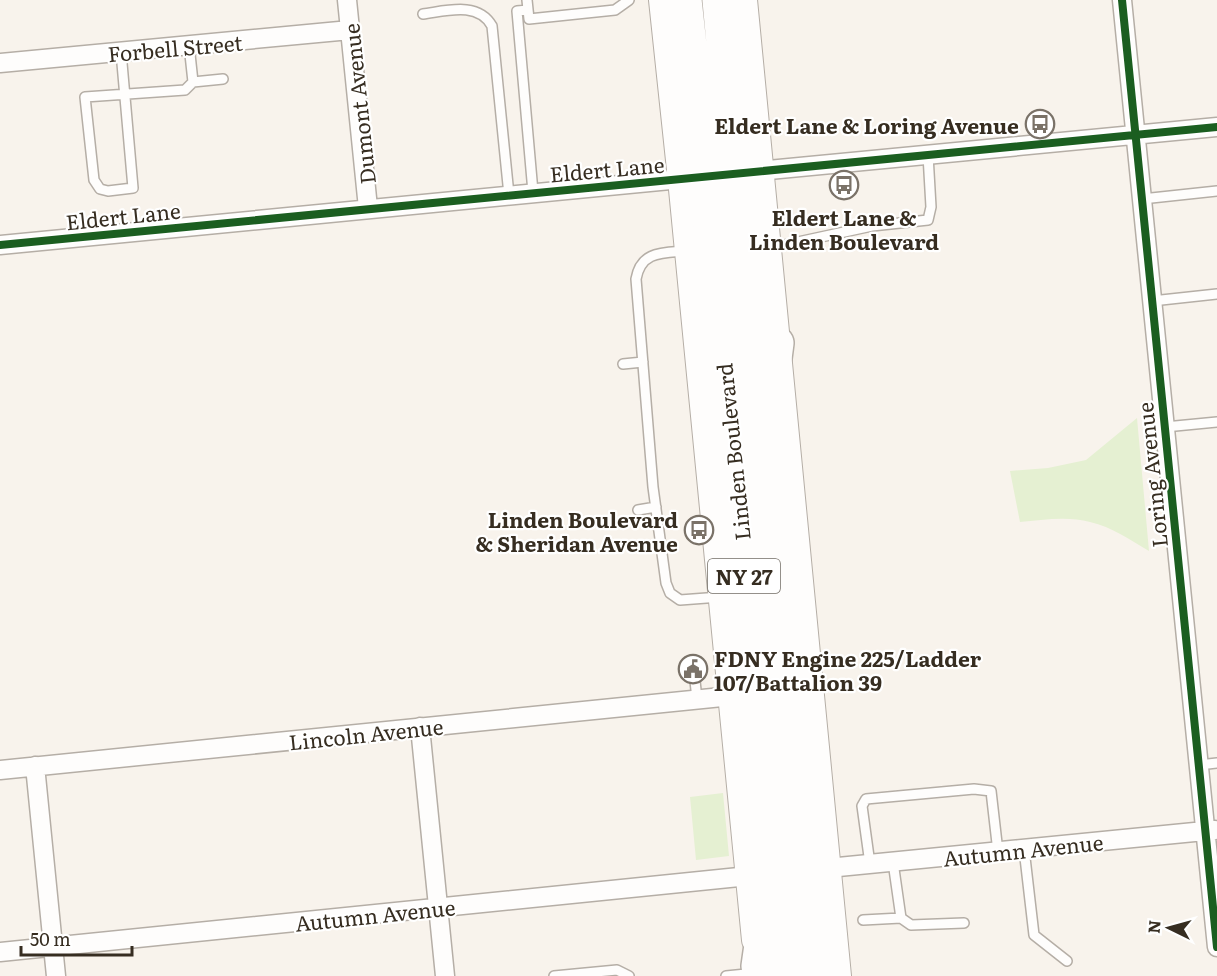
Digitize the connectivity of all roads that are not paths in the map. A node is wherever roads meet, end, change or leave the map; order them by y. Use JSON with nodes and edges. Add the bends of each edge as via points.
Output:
{"nodes":[{"id":1,"x":347,"y":0,"type":"edge"},
{"id":2,"x":629,"y":0,"type":"edge"},
{"id":3,"x":662,"y":0,"type":"edge"},
{"id":4,"x":680,"y":0,"type":"edge"},
{"id":5,"x":685,"y":0,"type":"edge"},
{"id":6,"x":720,"y":0,"type":"edge"},
{"id":7,"x":737,"y":0,"type":"edge"},
{"id":8,"x":744,"y":0,"type":"edge"},
{"id":9,"x":1122,"y":0,"type":"edge"},
{"id":10,"x":528,"y":5,"type":"edge"},
{"id":11,"x":423,"y":14,"type":"dead end"},
{"id":12,"x":350,"y":30,"type":"junction"},
{"id":13,"x":189,"y":45,"type":"junction"},
{"id":14,"x":121,"y":52,"type":"junction"},
{"id":15,"x":0,"y":63,"type":"edge"},
{"id":16,"x":223,"y":79,"type":"dead end"},
{"id":17,"x":726,"y":80,"type":"junction"},
{"id":18,"x":670,"y":81,"type":"junction"},
{"id":19,"x":193,"y":82,"type":"junction"},
{"id":20,"x":125,"y":94,"type":"junction"},
{"id":21,"x":1217,"y":127,"type":"edge"},
{"id":22,"x":1136,"y":136,"type":"junction"},
{"id":23,"x":928,"y":155,"type":"junction"},
{"id":24,"x":720,"y":175,"type":"junction"},
{"id":25,"x":1217,"y":191,"type":"edge"},
{"id":26,"x":533,"y":192,"type":"junction"},
{"id":27,"x":509,"y":195,"type":"junction"},
{"id":28,"x":1142,"y":199,"type":"junction"},
{"id":29,"x":368,"y":208,"type":"junction"},
{"id":30,"x":0,"y":245,"type":"edge"},
{"id":31,"x":768,"y":248,"type":"junction"},
{"id":32,"x":688,"y":251,"type":"junction"},
{"id":33,"x":1217,"y":294,"type":"edge"},
{"id":34,"x":1152,"y":301,"type":"junction"},
{"id":35,"x":777,"y":343,"type":"junction"},
{"id":36,"x":643,"y":362,"type":"junction"},
{"id":37,"x":624,"y":364,"type":"dead end"},
{"id":38,"x":704,"y":413,"type":"junction"},
{"id":39,"x":1217,"y":422,"type":"edge"},
{"id":40,"x":1165,"y":427,"type":"junction"},
{"id":41,"x":763,"y":454,"type":"junction"},
{"id":42,"x":656,"y":507,"type":"junction"},
{"id":43,"x":638,"y":510,"type":"dead end"},
{"id":44,"x":738,"y":510,"type":"junction"},
{"id":45,"x":722,"y":597,"type":"junction"},
{"id":46,"x":694,"y":672,"type":"dead end"},
{"id":47,"x":786,"y":690,"type":"junction"},
{"id":48,"x":732,"y":696,"type":"junction"},
{"id":49,"x":697,"y":699,"type":"junction"},
{"id":50,"x":420,"y":727,"type":"junction"},
{"id":51,"x":818,"y":762,"type":"junction"},
{"id":52,"x":1208,"y":764,"type":"edge"},
{"id":53,"x":35,"y":766,"type":"junction"},
{"id":54,"x":0,"y":770,"type":"edge"},
{"id":55,"x":1211,"y":830,"type":"edge"},
{"id":56,"x":1024,"y":849,"type":"junction"},
{"id":57,"x":998,"y":852,"type":"junction"},
{"id":58,"x":893,"y":862,"type":"junction"},
{"id":59,"x":870,"y":864,"type":"junction"},
{"id":60,"x":828,"y":868,"type":"junction"},
{"id":61,"x":761,"y":869,"type":"junction"},
{"id":62,"x":438,"y":907,"type":"junction"},
{"id":63,"x":902,"y":918,"type":"junction"},
{"id":64,"x":863,"y":920,"type":"dead end"},
{"id":65,"x":964,"y":923,"type":"dead end"},
{"id":66,"x":53,"y":946,"type":"junction"},
{"id":67,"x":1217,"y":947,"type":"edge"},
{"id":68,"x":0,"y":951,"type":"edge"},
{"id":69,"x":1067,"y":962,"type":"dead end"},
{"id":70,"x":765,"y":973,"type":"edge"},
{"id":71,"x":56,"y":976,"type":"edge"},
{"id":72,"x":445,"y":976,"type":"edge"},
{"id":73,"x":554,"y":976,"type":"edge"},
{"id":74,"x":629,"y":976,"type":"edge"},
{"id":75,"x":726,"y":976,"type":"edge"},
{"id":76,"x":815,"y":976,"type":"edge"},
{"id":77,"x":838,"y":976,"type":"edge"}],
"edges":[{"from":1,"to":12,"type":"street","name":"Dumont Avenue"},
{"from":2,"to":10,"type":"lane","via":[[615,10],[529,19]]},
{"from":3,"to":18,"type":"street","name":"Linden Boulevard"},
{"from":4,"to":18,"type":"highway"},
{"from":5,"to":24,"type":"highway","name":"Linden Boulevard","number":"NY 27"},
{"from":6,"to":17,"type":"highway","name":"Linden Boulevard","number":"NY 27"},
{"from":7,"to":17,"type":"highway"},
{"from":8,"to":24,"type":"street","name":"Linden Boulevard"},
{"from":9,"to":22,"type":"street","name":"Loring Avenue"},
{"from":10,"to":26,"type":"lane","via":[[517,11]]},
{"from":11,"to":27,"type":"lane","via":[[468,10],[484,16],[492,26]]},
{"from":12,"to":13,"type":"street","name":"Forbell Street"},
{"from":12,"to":29,"type":"street","name":"Dumont Avenue"},
{"from":13,"to":14,"type":"street","name":"Forbell Street"},
{"from":13,"to":19,"type":"lane"},
{"from":14,"to":15,"type":"street","name":"Forbell Street"},
{"from":14,"to":20,"type":"lane"},
{"from":16,"to":19,"type":"lane"},
{"from":17,"to":24,"type":"highway","name":"Linden Boulevard","number":"NY 27"},
{"from":18,"to":24,"type":"street","name":"Linden Boulevard"},
{"from":19,"to":20,"type":"lane","via":[[185,90]]},
{"from":20,"to":20,"type":"lane","via":[[86,97],[94,180],[100,189],[133,188]]},
{"from":21,"to":22,"type":"street","name":"Eldert Lane"},
{"from":22,"to":23,"type":"street","name":"Eldert Lane"},
{"from":22,"to":28,"type":"street","name":"Loring Avenue"},
{"from":23,"to":24,"type":"street","name":"Eldert Lane"},
{"from":23,"to":31,"type":"lane","via":[[928,220],[872,226]]},
{"from":24,"to":26,"type":"street","name":"Eldert Lane"},
{"from":24,"to":31,"type":"street","name":"Linden Boulevard"},
{"from":24,"to":32,"type":"street","name":"Linden Boulevard"},
{"from":24,"to":41,"type":"highway","name":"Linden Boulevard","number":"NY 27"},
{"from":24,"to":44,"type":"highway","name":"Linden Boulevard","number":"NY 27"},
{"from":25,"to":28,"type":"lane"},
{"from":26,"to":27,"type":"street","name":"Eldert Lane"},
{"from":27,"to":29,"type":"street","name":"Eldert Lane"},
{"from":28,"to":34,"type":"street","name":"Loring Avenue"},
{"from":29,"to":30,"type":"street","name":"Eldert Lane"},
{"from":31,"to":35,"type":"street","name":"Linden Boulevard"},
{"from":32,"to":36,"type":"lane","via":[[650,256],[637,272]]},
{"from":32,"to":38,"type":"street","name":"Linden Boulevard"},
{"from":33,"to":34,"type":"lane"},
{"from":34,"to":40,"type":"street","name":"Loring Avenue"},
{"from":35,"to":41,"type":"highway"},
{"from":35,"to":51,"type":"street","name":"Linden Boulevard"},
{"from":36,"to":37,"type":"lane"},
{"from":36,"to":42,"type":"lane"},
{"from":38,"to":44,"type":"highway"},
{"from":38,"to":45,"type":"street","name":"Linden Boulevard"},
{"from":39,"to":40,"type":"lane"},
{"from":40,"to":52,"type":"street","name":"Loring Avenue"},
{"from":41,"to":47,"type":"highway","name":"Linden Boulevard","number":"NY 27"},
{"from":42,"to":43,"type":"lane"},
{"from":42,"to":45,"type":"lane","via":[[663,569],[670,593],[681,600]]},
{"from":44,"to":61,"type":"highway","name":"Linden Boulevard","number":"NY 27"},
{"from":45,"to":48,"type":"street","name":"Linden Boulevard"},
{"from":46,"to":49,"type":"lane"},
{"from":47,"to":51,"type":"highway"},
{"from":47,"to":76,"type":"highway","name":"Linden Boulevard","number":"NY 27"},
{"from":48,"to":49,"type":"street","name":"Lincoln Avenue"},
{"from":48,"to":61,"type":"street","name":"Linden Boulevard"},
{"from":49,"to":50,"type":"street","name":"Lincoln Avenue"},
{"from":50,"to":53,"type":"street","name":"Lincoln Avenue"},
{"from":50,"to":62,"type":"street"},
{"from":51,"to":60,"type":"street","name":"Linden Boulevard"},
{"from":52,"to":55,"type":"street","name":"Loring Avenue"},
{"from":53,"to":54,"type":"street","name":"Lincoln Avenue"},
{"from":53,"to":66,"type":"street"},
{"from":55,"to":56,"type":"street","name":"Autumn Avenue"},
{"from":55,"to":67,"type":"street","name":"Loring Avenue"},
{"from":56,"to":57,"type":"street","name":"Autumn Avenue"},
{"from":56,"to":69,"type":"lane","via":[[1034,935]]},
{"from":57,"to":58,"type":"street","name":"Autumn Avenue"},
{"from":57,"to":59,"type":"lane","via":[[991,791],[974,789],[866,799],[862,806]]},
{"from":58,"to":59,"type":"street","name":"Autumn Avenue"},
{"from":58,"to":63,"type":"lane"},
{"from":59,"to":60,"type":"street","name":"Autumn Avenue"},
{"from":60,"to":77,"type":"street","name":"Linden Boulevard"},
{"from":61,"to":62,"type":"street","name":"Autumn Avenue"},
{"from":61,"to":70,"type":"highway"},
{"from":62,"to":66,"type":"street","name":"Autumn Avenue"},
{"from":62,"to":72,"type":"street"},
{"from":63,"to":64,"type":"lane"},
{"from":63,"to":65,"type":"lane","via":[[910,925]]},
{"from":66,"to":68,"type":"street","name":"Autumn Avenue"},
{"from":66,"to":71,"type":"street"},
{"from":70,"to":75,"type":"lane"},
{"from":73,"to":74,"type":"lane","via":[[617,970]]}]}
